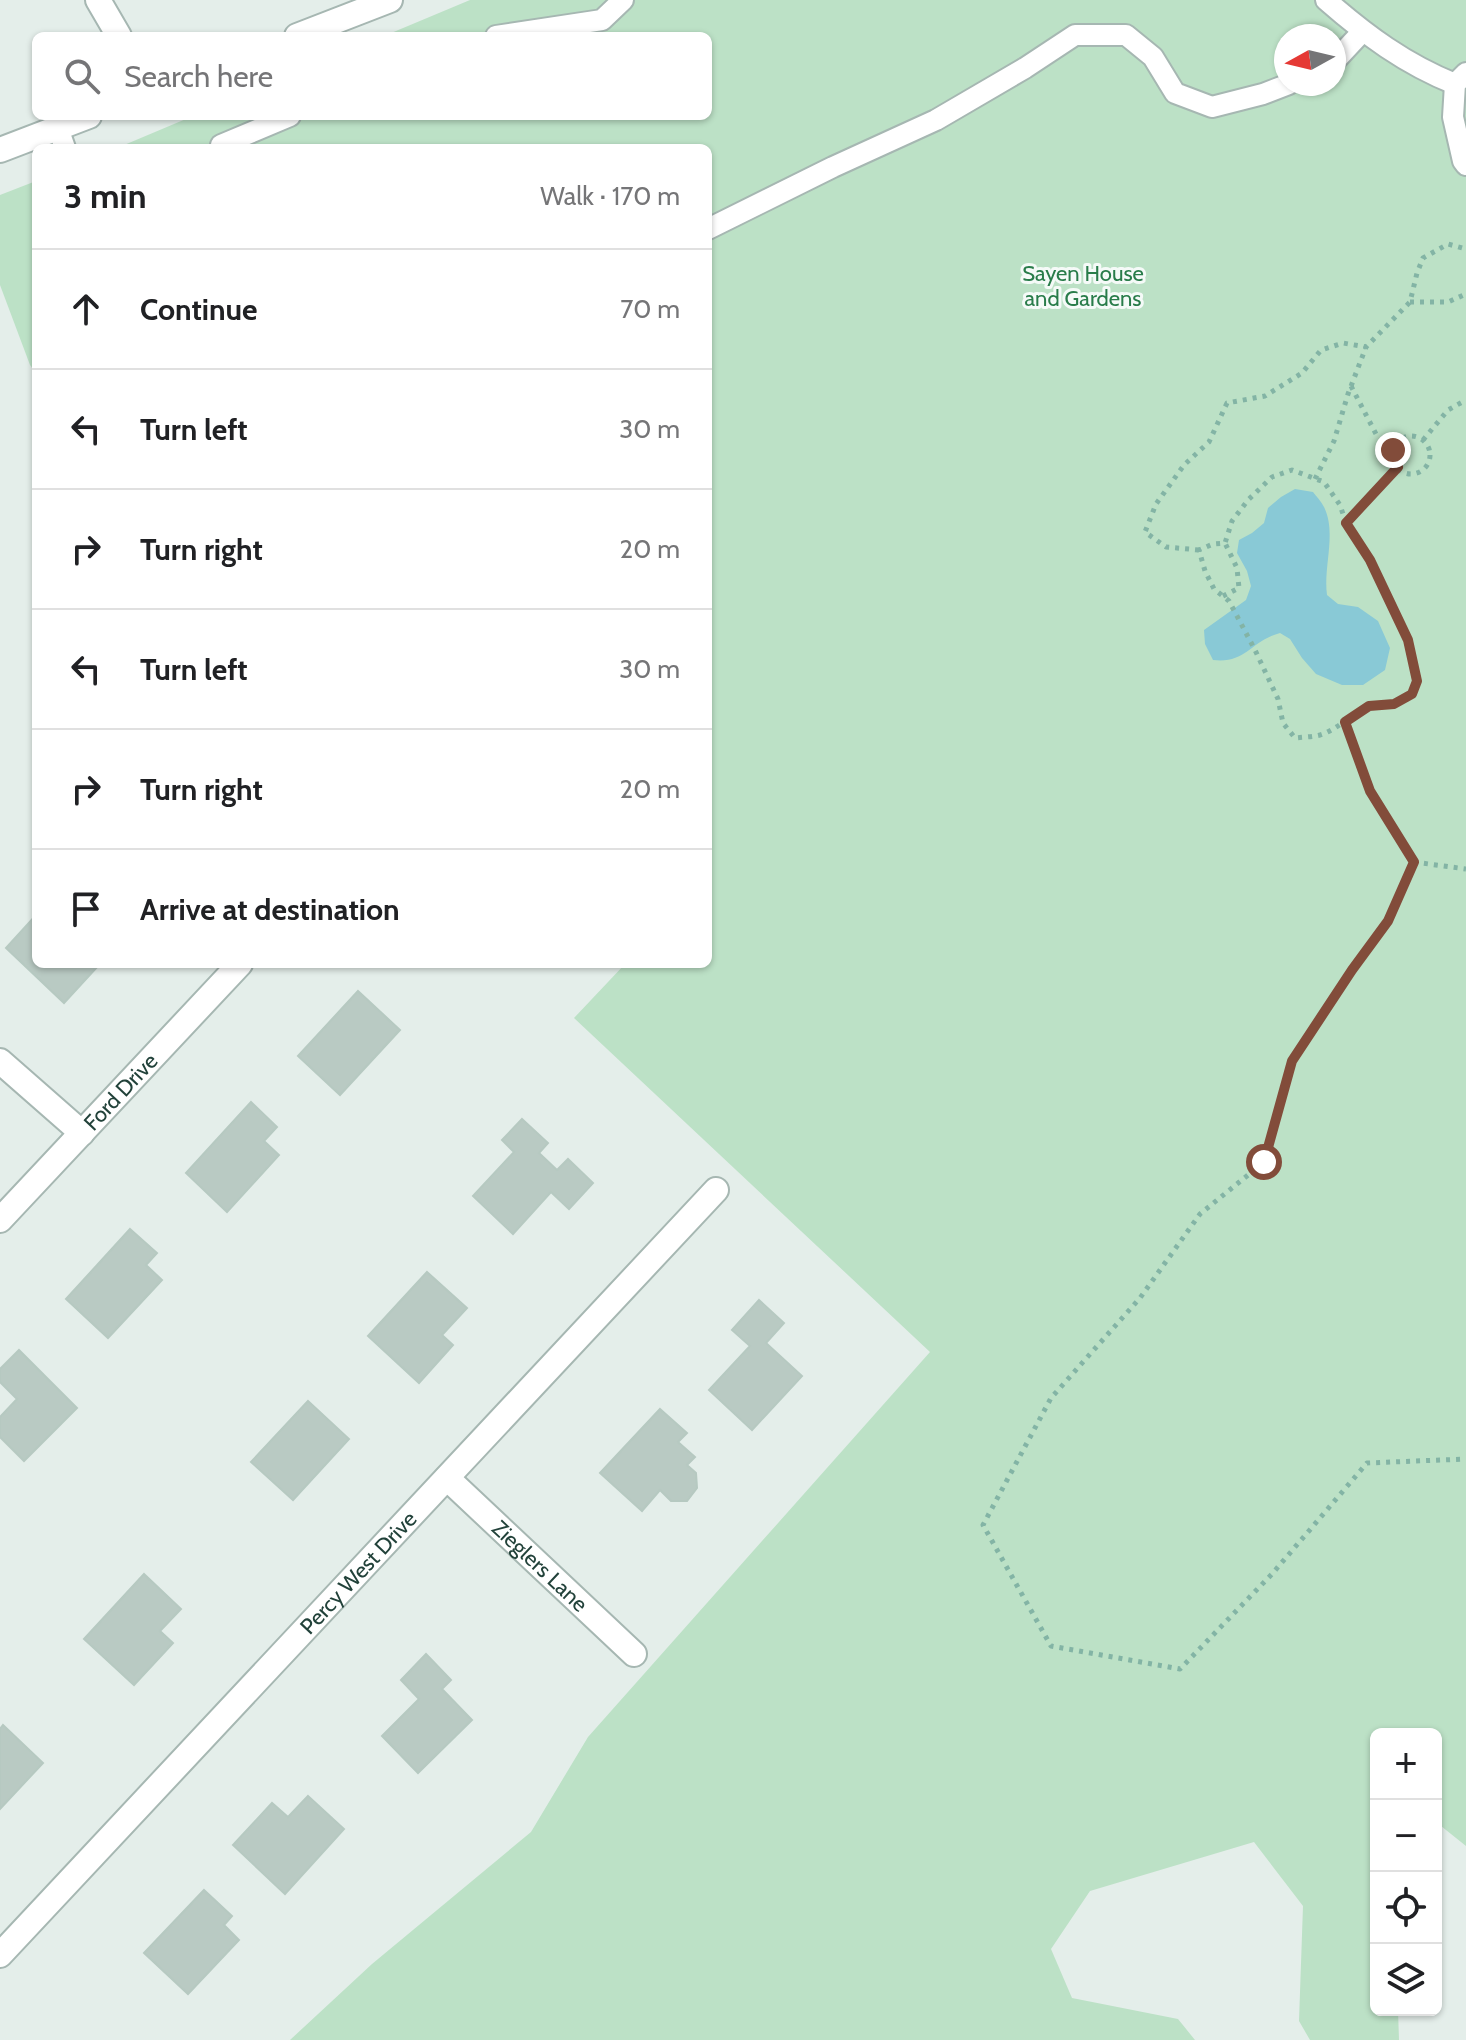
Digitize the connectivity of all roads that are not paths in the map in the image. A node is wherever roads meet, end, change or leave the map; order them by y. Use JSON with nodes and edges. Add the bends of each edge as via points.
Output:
{"nodes":[{"id":1,"x":98,"y":0,"type":"edge"},
{"id":2,"x":390,"y":0,"type":"edge"},
{"id":3,"x":623,"y":0,"type":"edge"},
{"id":4,"x":1326,"y":0,"type":"edge"},
{"id":5,"x":117,"y":32,"type":"edge"},
{"id":6,"x":307,"y":32,"type":"edge"},
{"id":7,"x":522,"y":32,"type":"edge"},
{"id":8,"x":1362,"y":32,"type":"junction"},
{"id":9,"x":1346,"y":49,"type":"edge"},
{"id":10,"x":1461,"y":78,"type":"edge"},
{"id":11,"x":1274,"y":90,"type":"edge"},
{"id":12,"x":84,"y":120,"type":"edge"},
{"id":13,"x":281,"y":120,"type":"edge"},
{"id":14,"x":62,"y":138,"type":"edge"},
{"id":15,"x":226,"y":144,"type":"edge"},
{"id":16,"x":0,"y":150,"type":"edge"},
{"id":17,"x":1466,"y":165,"type":"edge"},
{"id":18,"x":712,"y":227,"type":"edge"},
{"id":19,"x":236,"y":968,"type":"edge"},
{"id":20,"x":0,"y":1061,"type":"edge"},
{"id":21,"x":82,"y":1133,"type":"junction"},
{"id":22,"x":716,"y":1190,"type":"dead end"},
{"id":23,"x":0,"y":1220,"type":"edge"},
{"id":24,"x":447,"y":1478,"type":"junction"},
{"id":25,"x":634,"y":1654,"type":"dead end"},
{"id":26,"x":0,"y":1955,"type":"edge"}],
"edges":[{"from":1,"to":5,"type":"street"},
{"from":2,"to":6,"type":"street"},
{"from":3,"to":7,"type":"lane","via":[[602,20]]},
{"from":4,"to":8,"type":"lane"},
{"from":8,"to":9,"type":"lane"},
{"from":8,"to":10,"type":"lane","via":[[1427,73]]},
{"from":10,"to":17,"type":"lane","via":[[1453,117]]},
{"from":11,"to":18,"type":"lane","via":[[1212,107],[1175,93],[1153,57],[1126,35],[1075,35],[936,120]]},
{"from":12,"to":14,"type":"street"},
{"from":13,"to":15,"type":"lane"},
{"from":14,"to":16,"type":"street"},
{"from":19,"to":21,"type":"street","name":"Ford Drive"},
{"from":20,"to":21,"type":"street"},
{"from":21,"to":23,"type":"street","name":"Ford Drive"},
{"from":22,"to":24,"type":"street","name":"Percy West Drive"},
{"from":24,"to":25,"type":"street","name":"Zieglers Lane"},
{"from":24,"to":26,"type":"street","name":"Percy West Drive"}]}
